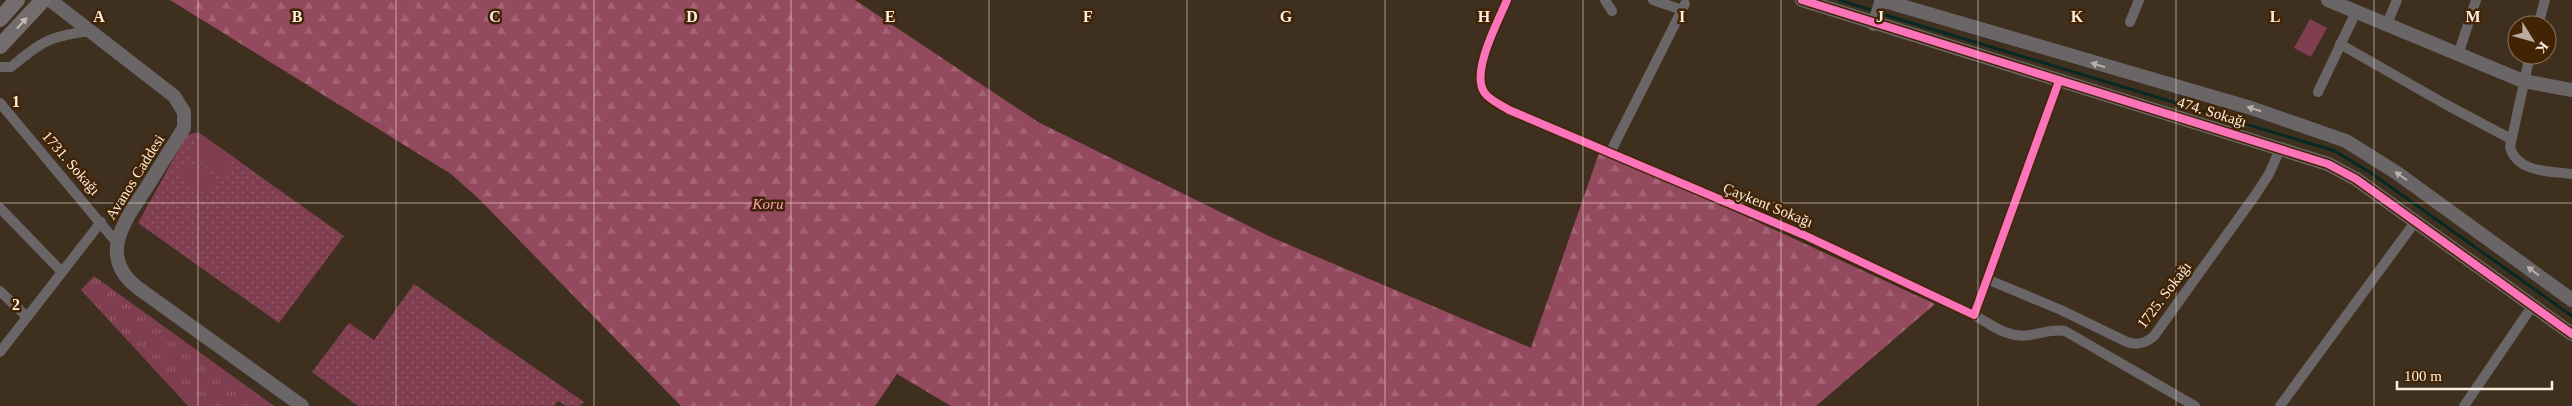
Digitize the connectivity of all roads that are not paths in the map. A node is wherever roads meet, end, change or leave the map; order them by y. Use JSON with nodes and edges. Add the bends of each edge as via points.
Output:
{"nodes":[{"id":1,"x":17,"y":0,"type":"edge"},
{"id":2,"x":43,"y":0,"type":"edge"},
{"id":3,"x":50,"y":0,"type":"edge"},
{"id":4,"x":1507,"y":0,"type":"edge"},
{"id":5,"x":1605,"y":0,"type":"edge"},
{"id":6,"x":1653,"y":0,"type":"edge"},
{"id":7,"x":1802,"y":0,"type":"edge"},
{"id":8,"x":2139,"y":0,"type":"edge"},
{"id":9,"x":2328,"y":0,"type":"edge"},
{"id":10,"x":2397,"y":0,"type":"edge"},
{"id":11,"x":2476,"y":0,"type":"edge"},
{"id":12,"x":2545,"y":0,"type":"edge"},
{"id":13,"x":1879,"y":8,"type":"edge"},
{"id":14,"x":1612,"y":11,"type":"dead end"},
{"id":15,"x":2356,"y":12,"type":"junction"},
{"id":16,"x":2541,"y":15,"type":"edge"},
{"id":17,"x":0,"y":19,"type":"edge"},
{"id":18,"x":2130,"y":22,"type":"dead end"},
{"id":19,"x":2386,"y":26,"type":"junction"},
{"id":20,"x":90,"y":31,"type":"junction"},
{"id":21,"x":2340,"y":44,"type":"junction"},
{"id":22,"x":0,"y":46,"type":"edge"},
{"id":23,"x":2458,"y":55,"type":"junction"},
{"id":24,"x":2528,"y":65,"type":"edge"},
{"id":25,"x":0,"y":67,"type":"edge"},
{"id":26,"x":2059,"y":81,"type":"junction"},
{"id":27,"x":2524,"y":81,"type":"junction"},
{"id":28,"x":2572,"y":90,"type":"edge"},
{"id":29,"x":2318,"y":92,"type":"dead end"},
{"id":30,"x":0,"y":103,"type":"edge"},
{"id":31,"x":2512,"y":138,"type":"junction"},
{"id":32,"x":2280,"y":147,"type":"junction"},
{"id":33,"x":1610,"y":153,"type":"junction"},
{"id":34,"x":2572,"y":174,"type":"edge"},
{"id":35,"x":0,"y":208,"type":"edge"},
{"id":36,"x":101,"y":222,"type":"junction"},
{"id":37,"x":2415,"y":222,"type":"junction"},
{"id":38,"x":117,"y":243,"type":"junction"},
{"id":39,"x":62,"y":272,"type":"junction"},
{"id":40,"x":1989,"y":280,"type":"junction"},
{"id":41,"x":0,"y":291,"type":"edge"},
{"id":42,"x":2572,"y":300,"type":"edge"},
{"id":43,"x":2533,"y":305,"type":"junction"},
{"id":44,"x":1974,"y":315,"type":"junction"},
{"id":45,"x":27,"y":317,"type":"junction"},
{"id":46,"x":2572,"y":334,"type":"edge"},
{"id":47,"x":0,"y":352,"type":"edge"},
{"id":48,"x":302,"y":406,"type":"edge"},
{"id":49,"x":2195,"y":406,"type":"edge"},
{"id":50,"x":2280,"y":406,"type":"edge"},
{"id":51,"x":2464,"y":406,"type":"edge"}],
"edges":[{"from":1,"to":17,"type":"main road"},
{"from":22,"to":2,"type":"main road","one_way":true},
{"from":3,"to":20,"type":"street","name":"Avanos Caddesi"},
{"from":4,"to":33,"type":"street","name":"Çaykent Sokağı","via":[[1481,66],[1479,77],[1485,93],[1509,110]]},
{"from":5,"to":14,"type":"street"},
{"from":6,"to":33,"type":"street","via":[[1684,7]]},
{"from":7,"to":13,"type":"street","name":"474. Sokağı"},
{"from":8,"to":18,"type":"street"},
{"from":9,"to":15,"type":"street"},
{"from":10,"to":19,"type":"street"},
{"from":11,"to":23,"type":"street"},
{"from":12,"to":16,"type":"street"},
{"from":13,"to":26,"type":"street","name":"474. Sokağı"},
{"from":42,"to":13,"type":"street","name":"474. Sokağı","one_way":true,"via":[[2397,173],[2341,138],[2251,108]]},
{"from":15,"to":19,"type":"street"},
{"from":15,"to":21,"type":"street"},
{"from":19,"to":23,"type":"street"},
{"from":20,"to":25,"type":"street","via":[[60,34],[40,42],[11,67]]},
{"from":20,"to":38,"type":"street","name":"Avanos Caddesi","via":[[174,96],[182,106],[185,118],[184,128],[126,218]]},
{"from":21,"to":29,"type":"street"},
{"from":21,"to":31,"type":"street","via":[[2444,104]]},
{"from":23,"to":27,"type":"street"},
{"from":24,"to":27,"type":"street"},
{"from":26,"to":32,"type":"street","name":"474. Sokağı"},
{"from":26,"to":40,"type":"street"},
{"from":27,"to":28,"type":"street"},
{"from":27,"to":31,"type":"street"},
{"from":30,"to":36,"type":"street","name":"1731. Sokağı"},
{"from":31,"to":34,"type":"street","via":[[2511,152],[2523,166]]},
{"from":32,"to":37,"type":"street","name":"474. Sokağı","via":[[2341,170]]},
{"from":32,"to":40,"type":"street","name":"1725. Sokağı","via":[[2270,174],[2154,336],[2145,342],[2127,342],[2062,310]]},
{"from":33,"to":44,"type":"street","name":"Çaykent Sokağı","via":[[1804,235]]},
{"from":35,"to":39,"type":"street"},
{"from":36,"to":38,"type":"street","name":"1731. Sokağı"},
{"from":36,"to":39,"type":"street"},
{"from":37,"to":43,"type":"street","name":"474. Sokağı"},
{"from":37,"to":50,"type":"street"},
{"from":38,"to":48,"type":"street","name":"Avanos Caddesi","via":[[119,264],[132,283]]},
{"from":39,"to":45,"type":"street"},
{"from":40,"to":44,"type":"street"},
{"from":41,"to":45,"type":"street"},
{"from":43,"to":46,"type":"street","name":"474. Sokağı"},
{"from":43,"to":51,"type":"street"},
{"from":44,"to":49,"type":"street","name":"Çaykent Sokağı","via":[[2007,334],[2024,336],[2050,330],[2065,331]]},
{"from":45,"to":47,"type":"street"}]}
